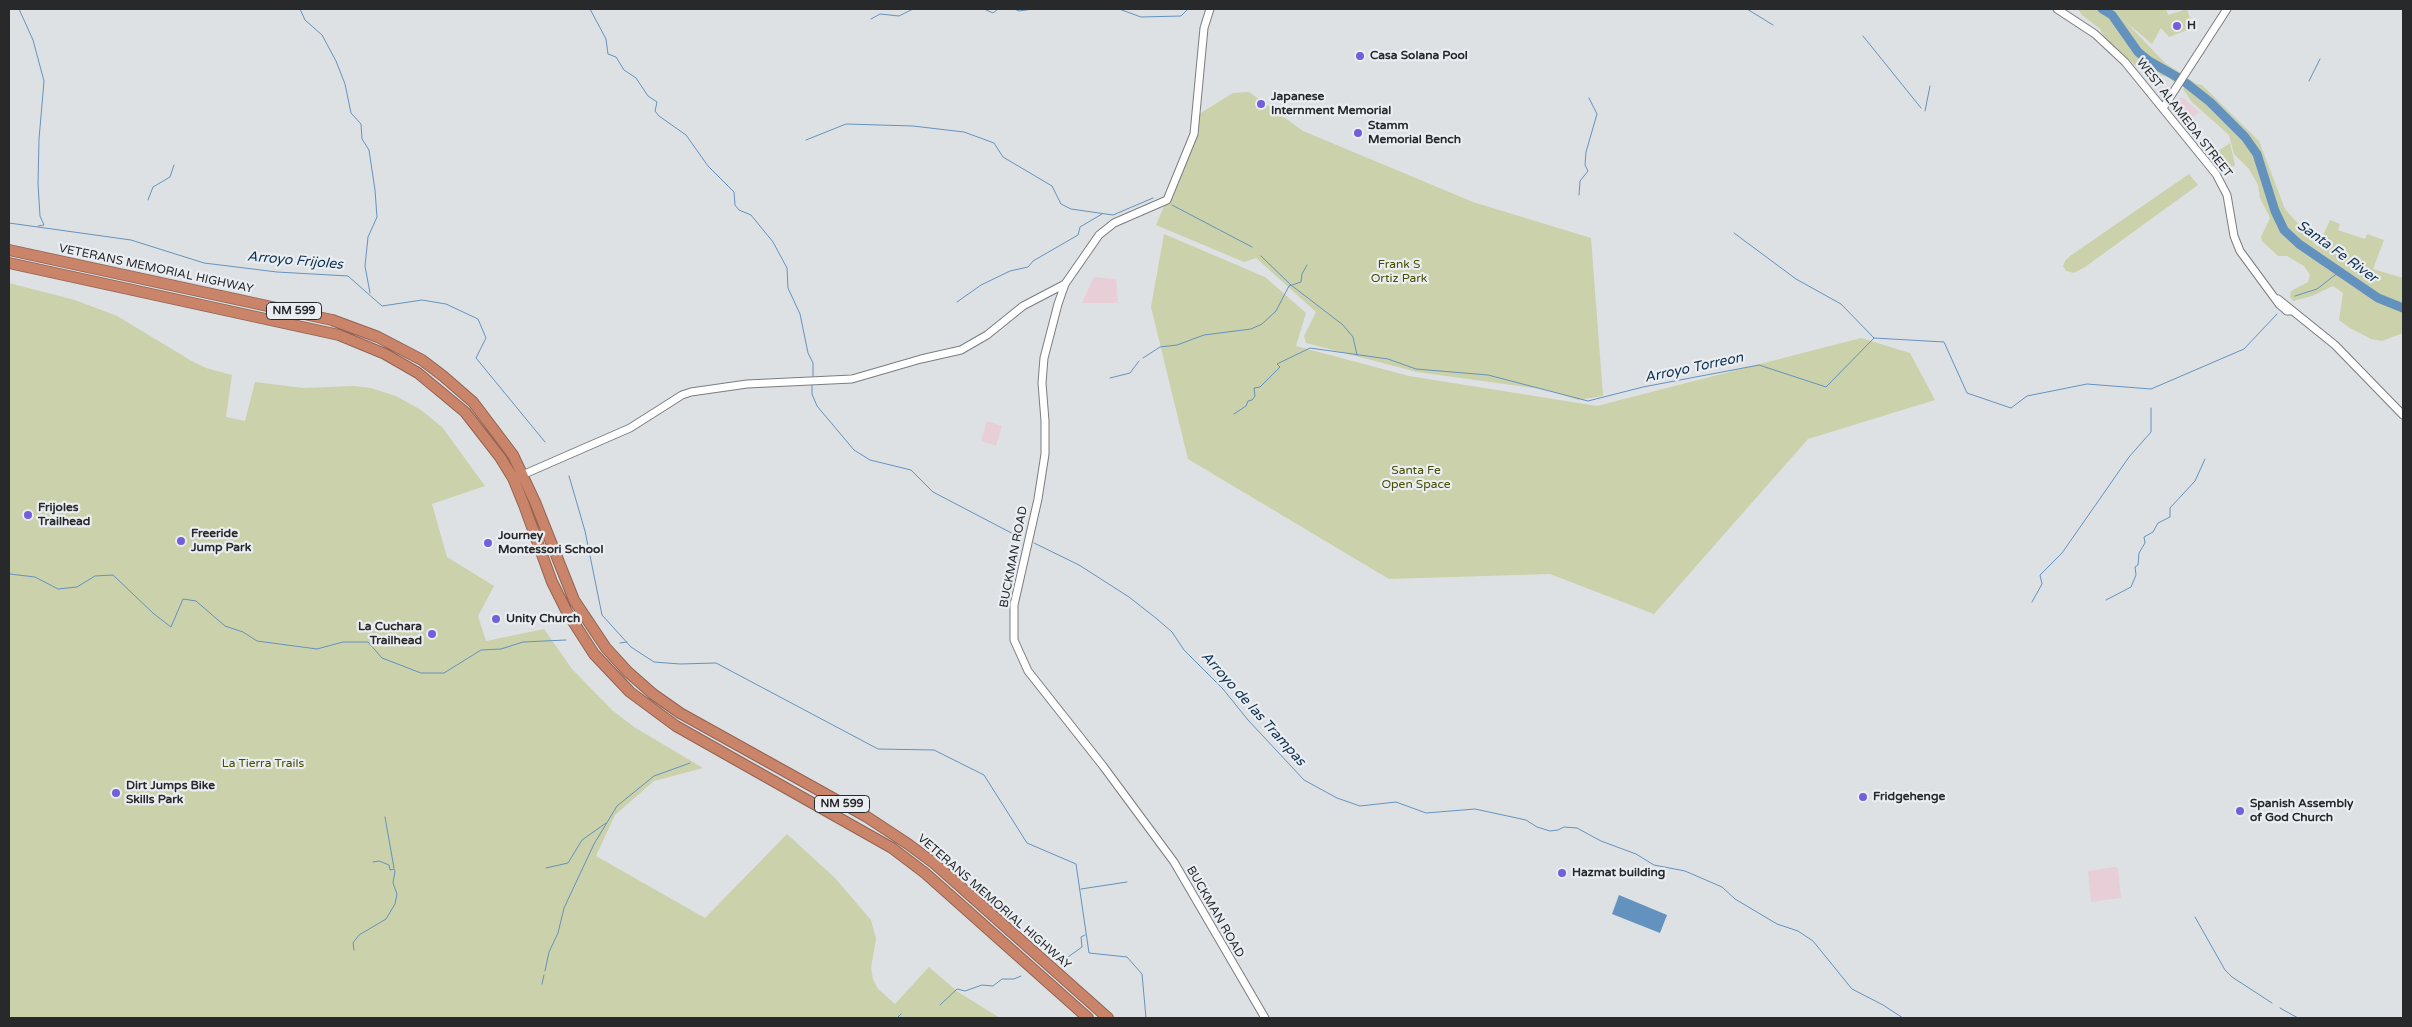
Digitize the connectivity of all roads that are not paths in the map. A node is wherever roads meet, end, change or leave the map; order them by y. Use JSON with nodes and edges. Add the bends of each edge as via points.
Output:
{"nodes":[{"id":1,"x":1210,"y":9,"type":"edge"},
{"id":2,"x":2057,"y":9,"type":"edge"},
{"id":3,"x":2227,"y":9,"type":"edge"},
{"id":4,"x":2163,"y":108,"type":"junction"},
{"id":5,"x":9,"y":250,"type":"edge"},
{"id":6,"x":9,"y":263,"type":"edge"},
{"id":7,"x":1065,"y":284,"type":"junction"},
{"id":8,"x":2403,"y":415,"type":"edge"},
{"id":9,"x":524,"y":474,"type":"junction"},
{"id":10,"x":512,"y":478,"type":"junction"},
{"id":11,"x":1088,"y":1018,"type":"edge"},
{"id":12,"x":1108,"y":1018,"type":"edge"},
{"id":13,"x":1265,"y":1018,"type":"edge"}],
"edges":[{"from":1,"to":7,"type":"street","name":"BUCKMAN ROAD","via":[[1204,28],[1194,134],[1167,200],[1107,228]]},
{"from":2,"to":4,"type":"street","name":"WEST ALAMEDA STREET","via":[[2096,34],[2125,62]]},
{"from":3,"to":4,"type":"street"},
{"from":4,"to":8,"type":"street","name":"WEST ALAMEDA STREET","via":[[2221,181],[2228,198],[2238,248],[2263,284],[2287,311],[2292,311],[2341,350]]},
{"from":5,"to":9,"type":"highway","name":"VETERANS MEMORIAL HIGHWAY","number":"NM 599","via":[[332,320],[378,337],[422,360],[467,397],[499,434]]},
{"from":6,"to":10,"type":"highway","name":"VETERANS MEMORIAL HIGHWAY","number":"NM 599","via":[[312,329],[366,345],[411,368],[441,390],[482,432]]},
{"from":7,"to":9,"type":"street","via":[[1023,306],[962,350],[921,358],[852,379],[746,384],[697,390],[682,395],[630,428]]},
{"from":7,"to":13,"type":"street","name":"BUCKMAN ROAD","via":[[1044,358],[1045,454],[1014,605],[1014,640],[1028,671],[1174,862]]},
{"from":9,"to":10,"type":"street"},
{"from":9,"to":12,"type":"highway","name":"VETERANS MEMORIAL HIGHWAY","number":"NM 599","via":[[574,600],[606,648],[640,684],[680,713],[908,844],[935,864]]},
{"from":10,"to":11,"type":"highway","name":"VETERANS MEMORIAL HIGHWAY","number":"NM 599","via":[[567,612],[594,654],[630,692],[676,726],[892,848]]}]}
